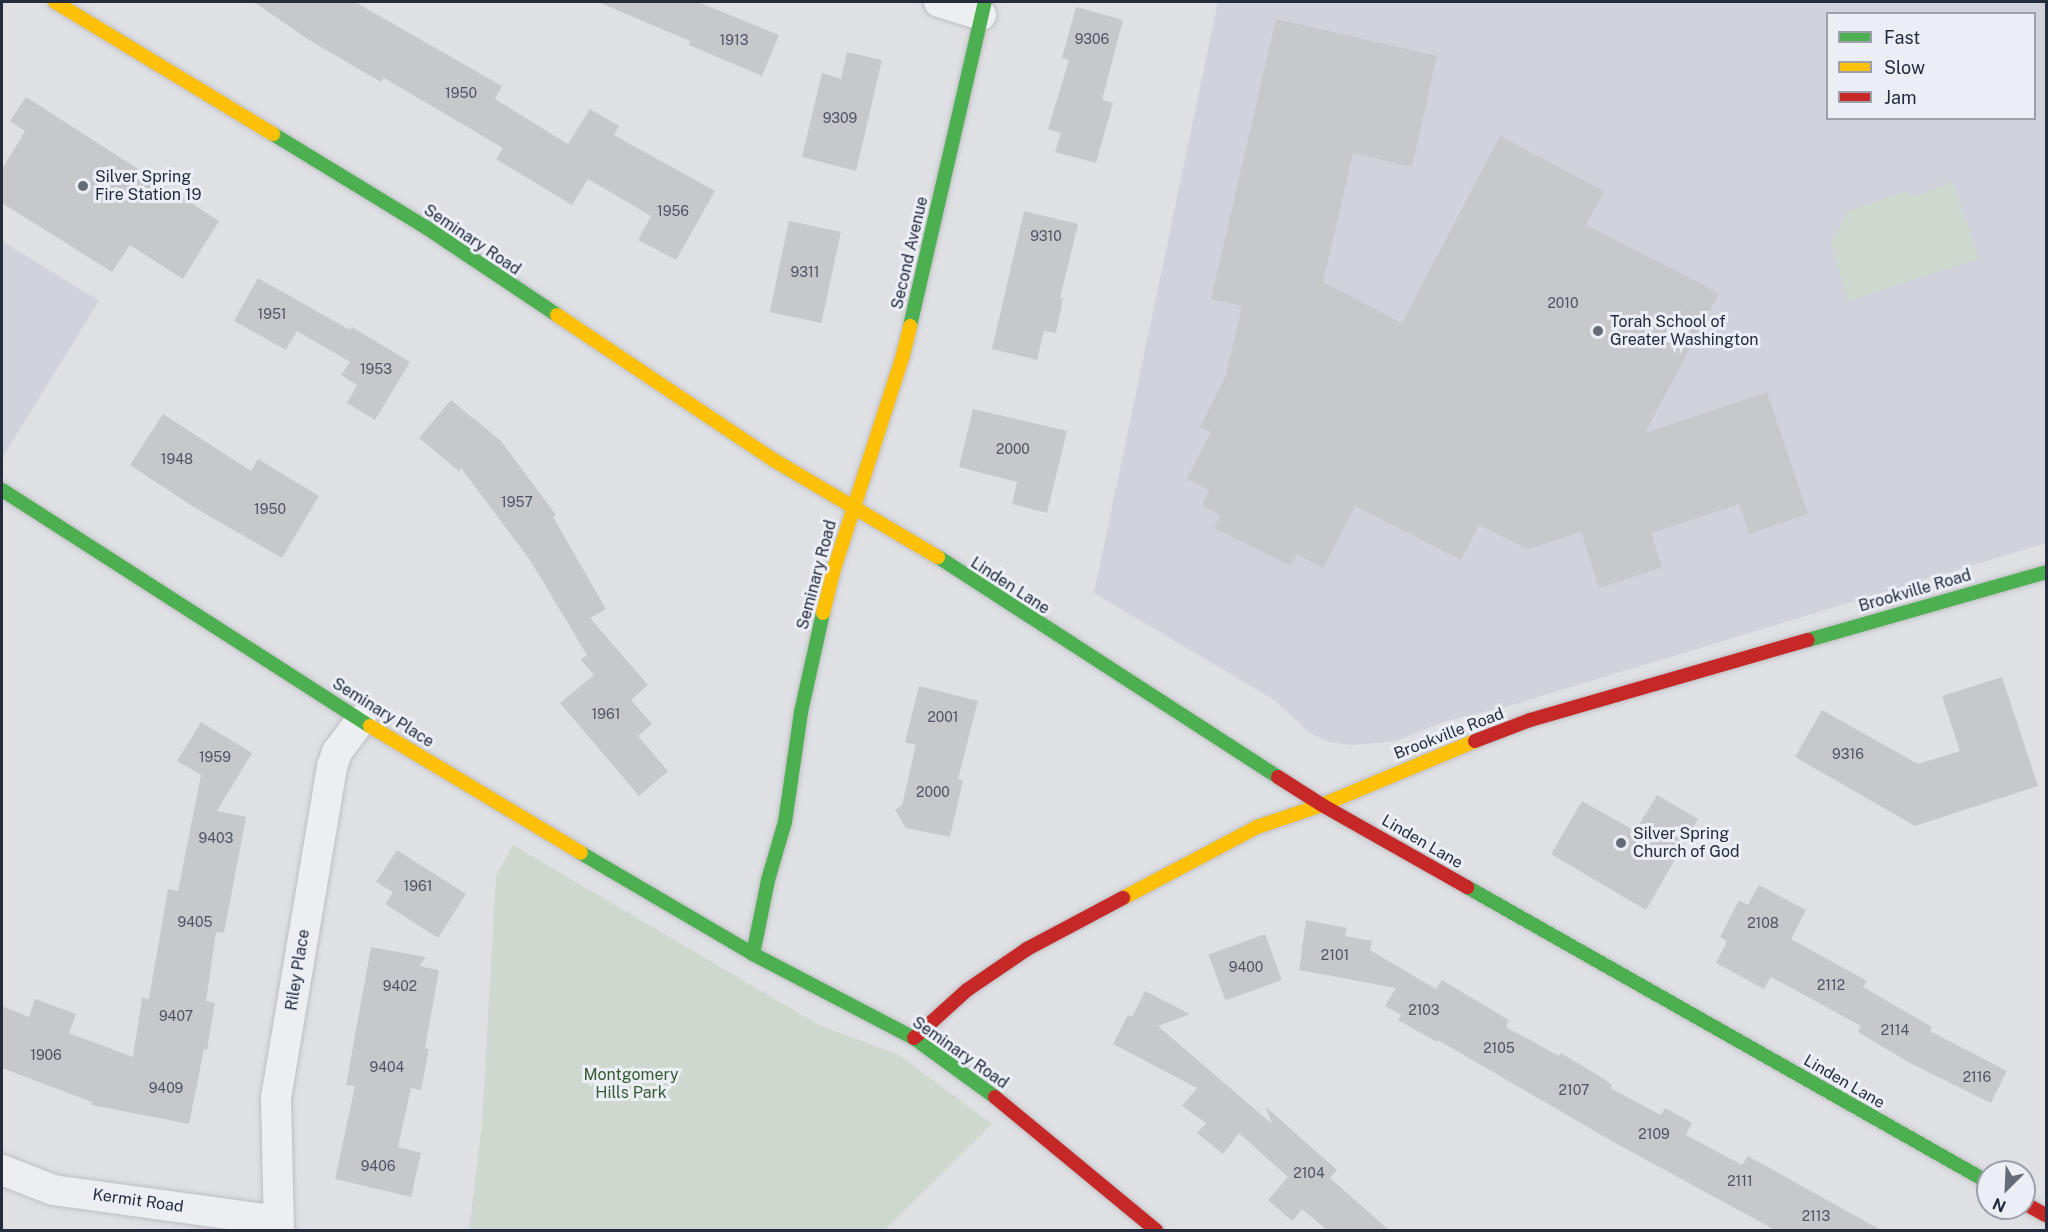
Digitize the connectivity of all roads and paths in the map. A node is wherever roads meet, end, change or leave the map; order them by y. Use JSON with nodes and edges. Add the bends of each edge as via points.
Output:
{"nodes":[{"id":1,"x":55,"y":2,"type":"edge"},
{"id":2,"x":939,"y":2,"type":"edge"},
{"id":3,"x":983,"y":8,"type":"edge"},
{"id":4,"x":2,"y":490,"type":"edge"},
{"id":5,"x":853,"y":508,"type":"junction"},
{"id":6,"x":2046,"y":572,"type":"edge"},
{"id":7,"x":360,"y":720,"type":"junction"},
{"id":8,"x":1322,"y":806,"type":"junction"},
{"id":9,"x":753,"y":954,"type":"junction"},
{"id":10,"x":914,"y":1038,"type":"junction"},
{"id":11,"x":2,"y":1170,"type":"edge"},
{"id":12,"x":1976,"y":1175,"type":"edge"},
{"id":13,"x":279,"y":1226,"type":"edge"},
{"id":14,"x":1156,"y":1230,"type":"edge"}],
"edges":[{"from":1,"to":5,"type":"street","name":"Seminary Road","via":[[427,228],[772,459]]},
{"from":2,"to":3,"type":"street"},
{"from":3,"to":5,"type":"street","name":"Second Avenue","via":[[903,354]]},
{"from":4,"to":7,"type":"street","name":"Seminary Place"},
{"from":5,"to":8,"type":"street","name":"Linden Lane","via":[[926,550]]},
{"from":5,"to":9,"type":"street","name":"Seminary Road","via":[[815,646],[785,822]]},
{"from":6,"to":8,"type":"street","name":"Brookville Road","via":[[1530,720]]},
{"from":7,"to":9,"type":"street","name":"Seminary Place"},
{"from":7,"to":13,"type":"street","name":"Riley Place","via":[[337,752],[332,767],[278,1087]]},
{"from":8,"to":10,"type":"street","name":"Brookville Road","via":[[1257,827],[1228,841],[1027,949],[967,990]]},
{"from":8,"to":12,"type":"street","name":"Linden Lane"},
{"from":9,"to":10,"type":"street","name":"Seminary Road"},
{"from":10,"to":14,"type":"street","name":"Seminary Road","via":[[969,1076]]},
{"from":11,"to":13,"type":"street","name":"Kermit Road","via":[[53,1190]]}]}
